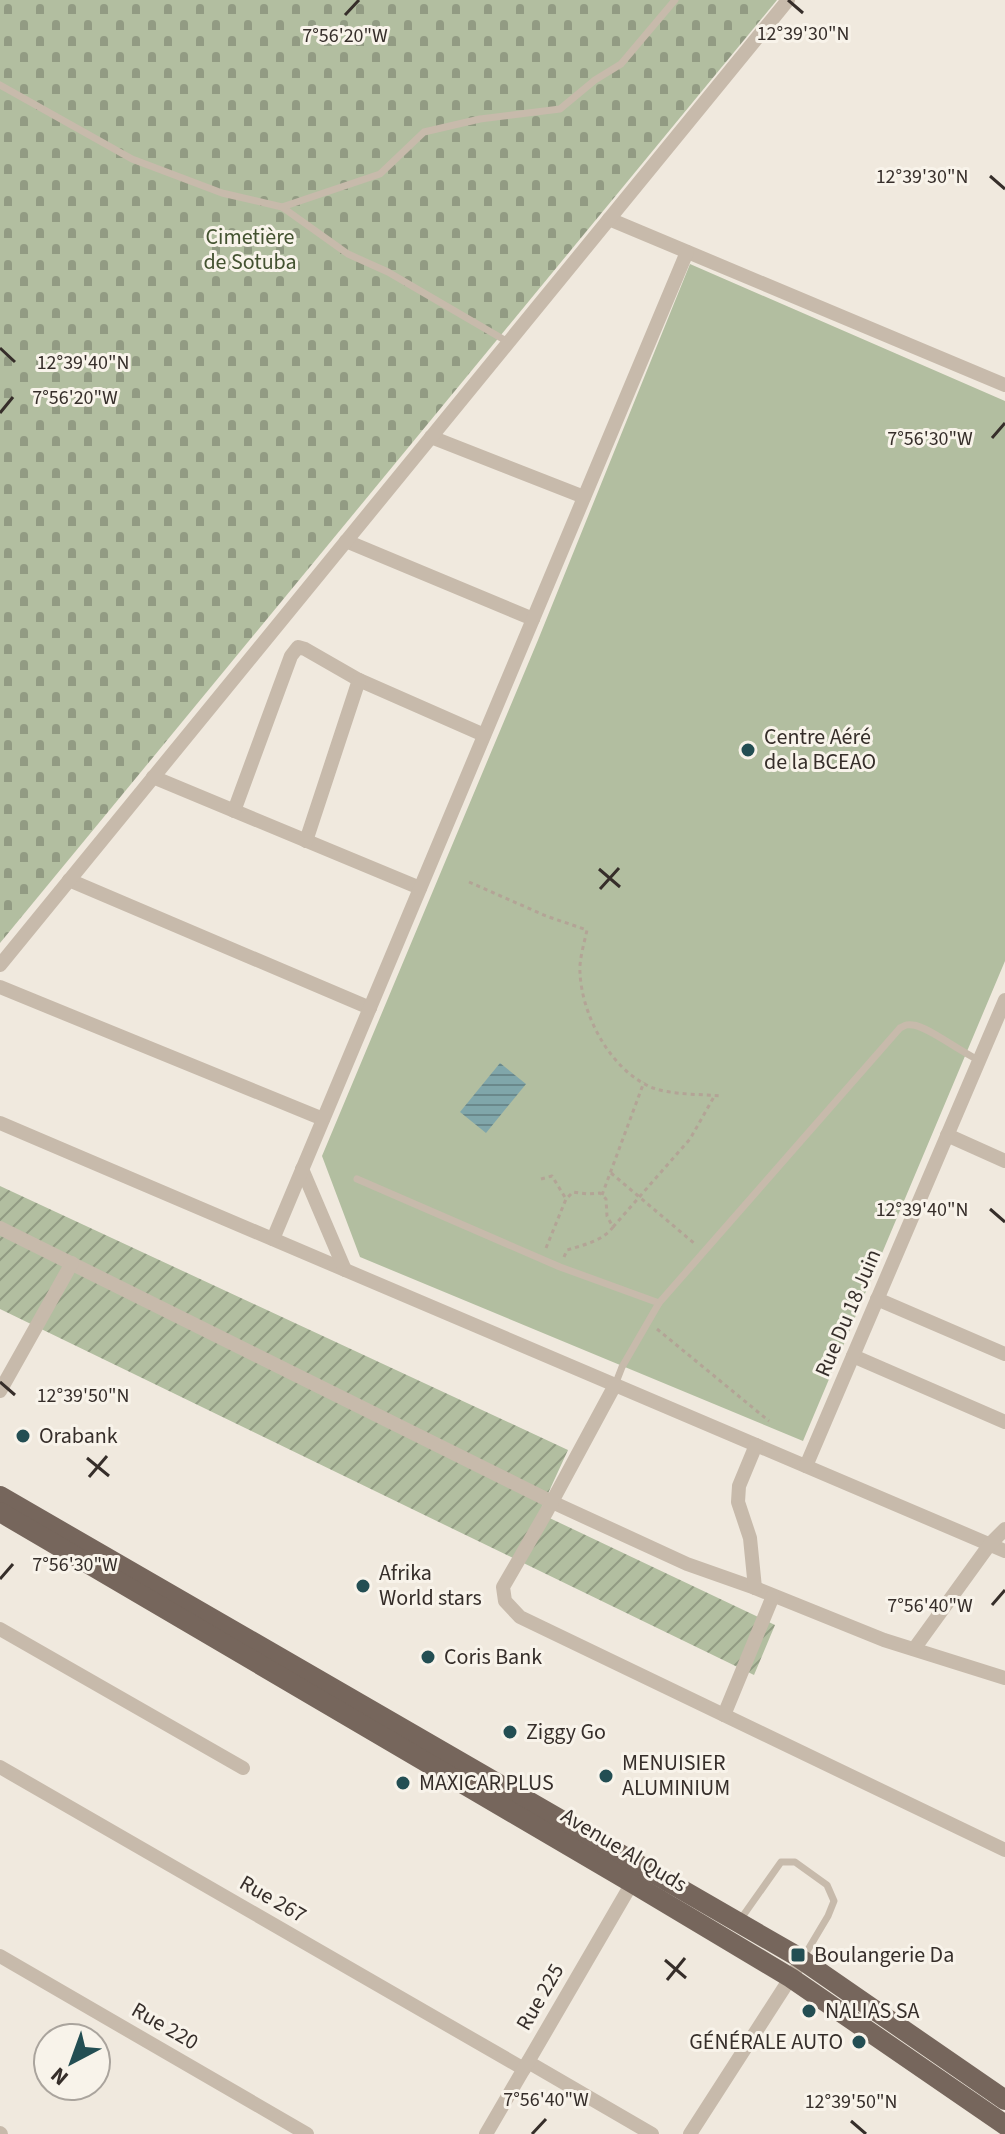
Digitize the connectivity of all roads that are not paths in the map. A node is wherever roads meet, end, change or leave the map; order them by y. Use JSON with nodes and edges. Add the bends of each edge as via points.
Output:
{"nodes":[{"id":1,"x":675,"y":0,"type":"edge"},
{"id":2,"x":788,"y":0,"type":"edge"},
{"id":3,"x":0,"y":85,"type":"edge"},
{"id":4,"x":282,"y":207,"type":"junction"},
{"id":5,"x":609,"y":219,"type":"junction"},
{"id":6,"x":687,"y":252,"type":"junction"},
{"id":7,"x":508,"y":342,"type":"junction"},
{"id":8,"x":1005,"y":385,"type":"edge"},
{"id":9,"x":431,"y":437,"type":"junction"},
{"id":10,"x":584,"y":497,"type":"junction"},
{"id":11,"x":346,"y":541,"type":"junction"},
{"id":12,"x":533,"y":619,"type":"junction"},
{"id":13,"x":359,"y":680,"type":"junction"},
{"id":14,"x":484,"y":735,"type":"junction"},
{"id":15,"x":153,"y":777,"type":"junction"},
{"id":16,"x":234,"y":811,"type":"junction"},
{"id":17,"x":306,"y":841,"type":"junction"},
{"id":18,"x":69,"y":880,"type":"junction"},
{"id":19,"x":420,"y":888,"type":"junction"},
{"id":20,"x":0,"y":965,"type":"edge"},
{"id":21,"x":0,"y":987,"type":"edge"},
{"id":22,"x":1005,"y":1000,"type":"edge"},
{"id":23,"x":370,"y":1008,"type":"junction"},
{"id":24,"x":979,"y":1060,"type":"junction"},
{"id":25,"x":323,"y":1119,"type":"junction"},
{"id":26,"x":0,"y":1123,"type":"edge"},
{"id":27,"x":947,"y":1135,"type":"junction"},
{"id":28,"x":1005,"y":1161,"type":"edge"},
{"id":29,"x":302,"y":1169,"type":"junction"},
{"id":30,"x":357,"y":1179,"type":"dead end"},
{"id":31,"x":0,"y":1228,"type":"edge"},
{"id":32,"x":273,"y":1239,"type":"junction"},
{"id":33,"x":72,"y":1263,"type":"junction"},
{"id":34,"x":345,"y":1270,"type":"junction"},
{"id":35,"x":877,"y":1299,"type":"junction"},
{"id":36,"x":659,"y":1303,"type":"junction"},
{"id":37,"x":1005,"y":1354,"type":"edge"},
{"id":38,"x":853,"y":1356,"type":"junction"},
{"id":39,"x":615,"y":1385,"type":"junction"},
{"id":40,"x":0,"y":1391,"type":"edge"},
{"id":41,"x":1005,"y":1422,"type":"edge"},
{"id":42,"x":756,"y":1445,"type":"junction"},
{"id":43,"x":806,"y":1466,"type":"junction"},
{"id":44,"x":0,"y":1496,"type":"edge"},
{"id":45,"x":552,"y":1502,"type":"junction"},
{"id":46,"x":0,"y":1512,"type":"edge"},
{"id":47,"x":1005,"y":1529,"type":"edge"},
{"id":48,"x":990,"y":1544,"type":"junction"},
{"id":49,"x":1005,"y":1551,"type":"edge"},
{"id":50,"x":755,"y":1588,"type":"junction"},
{"id":51,"x":773,"y":1596,"type":"junction"},
{"id":52,"x":0,"y":1629,"type":"edge"},
{"id":53,"x":914,"y":1649,"type":"junction"},
{"id":54,"x":1005,"y":1678,"type":"edge"},
{"id":55,"x":724,"y":1715,"type":"junction"},
{"id":56,"x":0,"y":1767,"type":"edge"},
{"id":57,"x":243,"y":1768,"type":"dead end"},
{"id":58,"x":1005,"y":1850,"type":"edge"},
{"id":59,"x":632,"y":1883,"type":"junction"},
{"id":60,"x":739,"y":1922,"type":"junction"},
{"id":61,"x":0,"y":1956,"type":"edge"},
{"id":62,"x":802,"y":1960,"type":"junction"},
{"id":63,"x":791,"y":1978,"type":"junction"},
{"id":64,"x":526,"y":2066,"type":"junction"},
{"id":65,"x":1004,"y":2097,"type":"edge"},
{"id":66,"x":1005,"y":2125,"type":"edge"},
{"id":67,"x":698,"y":2131,"type":"edge"},
{"id":68,"x":307,"y":2134,"type":"edge"},
{"id":69,"x":486,"y":2134,"type":"edge"},
{"id":70,"x":652,"y":2134,"type":"edge"}],
"edges":[{"from":1,"to":4,"type":"lane","via":[[621,64],[560,109],[424,132],[380,174]]},
{"from":2,"to":5,"type":"street"},
{"from":3,"to":4,"type":"lane","via":[[132,159],[222,193]]},
{"from":4,"to":7,"type":"lane","via":[[348,254]]},
{"from":5,"to":6,"type":"street"},
{"from":5,"to":7,"type":"street"},
{"from":6,"to":8,"type":"street"},
{"from":6,"to":10,"type":"street"},
{"from":7,"to":9,"type":"street"},
{"from":9,"to":10,"type":"street"},
{"from":9,"to":11,"type":"street"},
{"from":10,"to":12,"type":"street"},
{"from":11,"to":12,"type":"street"},
{"from":11,"to":15,"type":"street"},
{"from":12,"to":14,"type":"street"},
{"from":13,"to":14,"type":"street"},
{"from":13,"to":16,"type":"street","via":[[298,647]]},
{"from":13,"to":17,"type":"street"},
{"from":14,"to":19,"type":"street"},
{"from":15,"to":16,"type":"street"},
{"from":15,"to":18,"type":"street"},
{"from":16,"to":17,"type":"street"},
{"from":17,"to":19,"type":"street"},
{"from":18,"to":20,"type":"street"},
{"from":18,"to":23,"type":"street"},
{"from":19,"to":23,"type":"street"},
{"from":21,"to":25,"type":"street"},
{"from":22,"to":24,"type":"street","name":"Rue Du 18 Juin"},
{"from":23,"to":25,"type":"street"},
{"from":24,"to":27,"type":"street","name":"Rue Du 18 Juin"},
{"from":24,"to":36,"type":"lane","via":[[917,1025],[900,1028]]},
{"from":25,"to":29,"type":"street"},
{"from":26,"to":32,"type":"street"},
{"from":27,"to":28,"type":"street"},
{"from":27,"to":35,"type":"street","name":"Rue Du 18 Juin"},
{"from":29,"to":32,"type":"street"},
{"from":29,"to":34,"type":"street"},
{"from":30,"to":36,"type":"lane","via":[[560,1267]]},
{"from":31,"to":33,"type":"street"},
{"from":32,"to":34,"type":"street"},
{"from":33,"to":40,"type":"street"},
{"from":33,"to":45,"type":"street"},
{"from":34,"to":39,"type":"street"},
{"from":35,"to":37,"type":"street"},
{"from":35,"to":38,"type":"street","name":"Rue Du 18 Juin"},
{"from":36,"to":39,"type":"lane"},
{"from":38,"to":41,"type":"street"},
{"from":38,"to":43,"type":"street","name":"Rue Du 18 Juin"},
{"from":39,"to":42,"type":"street"},
{"from":39,"to":45,"type":"street"},
{"from":42,"to":43,"type":"street"},
{"from":42,"to":50,"type":"street","via":[[738,1502],[750,1538]]},
{"from":43,"to":48,"type":"street"},
{"from":44,"to":60,"type":"main road","name":"Avenue Al Quds"},
{"from":45,"to":50,"type":"street","via":[[687,1564]]},
{"from":45,"to":55,"type":"street","via":[[503,1587],[505,1601],[520,1617]]},
{"from":46,"to":59,"type":"main road","name":"Avenue Al Quds"},
{"from":47,"to":48,"type":"street"},
{"from":48,"to":49,"type":"street"},
{"from":48,"to":53,"type":"street"},
{"from":50,"to":51,"type":"street"},
{"from":51,"to":53,"type":"street"},
{"from":51,"to":55,"type":"street"},
{"from":52,"to":57,"type":"street"},
{"from":53,"to":54,"type":"street"},
{"from":55,"to":58,"type":"street"},
{"from":56,"to":64,"type":"street","name":"Rue 267"},
{"from":59,"to":63,"type":"main road","name":"Avenue Al Quds"},
{"from":59,"to":64,"type":"street","name":"Rue 225"},
{"from":60,"to":62,"type":"main road","name":"Avenue Al Quds"},
{"from":60,"to":62,"type":"lane","via":[[781,1862],[795,1862],[827,1885],[834,1901]]},
{"from":61,"to":68,"type":"street","name":"Rue 220"},
{"from":62,"to":63,"type":"street"},
{"from":62,"to":65,"type":"main road","name":"Avenue Al Quds"},
{"from":63,"to":66,"type":"main road","name":"Avenue Al Quds"},
{"from":63,"to":67,"type":"street"},
{"from":64,"to":69,"type":"street","name":"Rue 225"},
{"from":64,"to":70,"type":"street","name":"Rue 267"}]}
